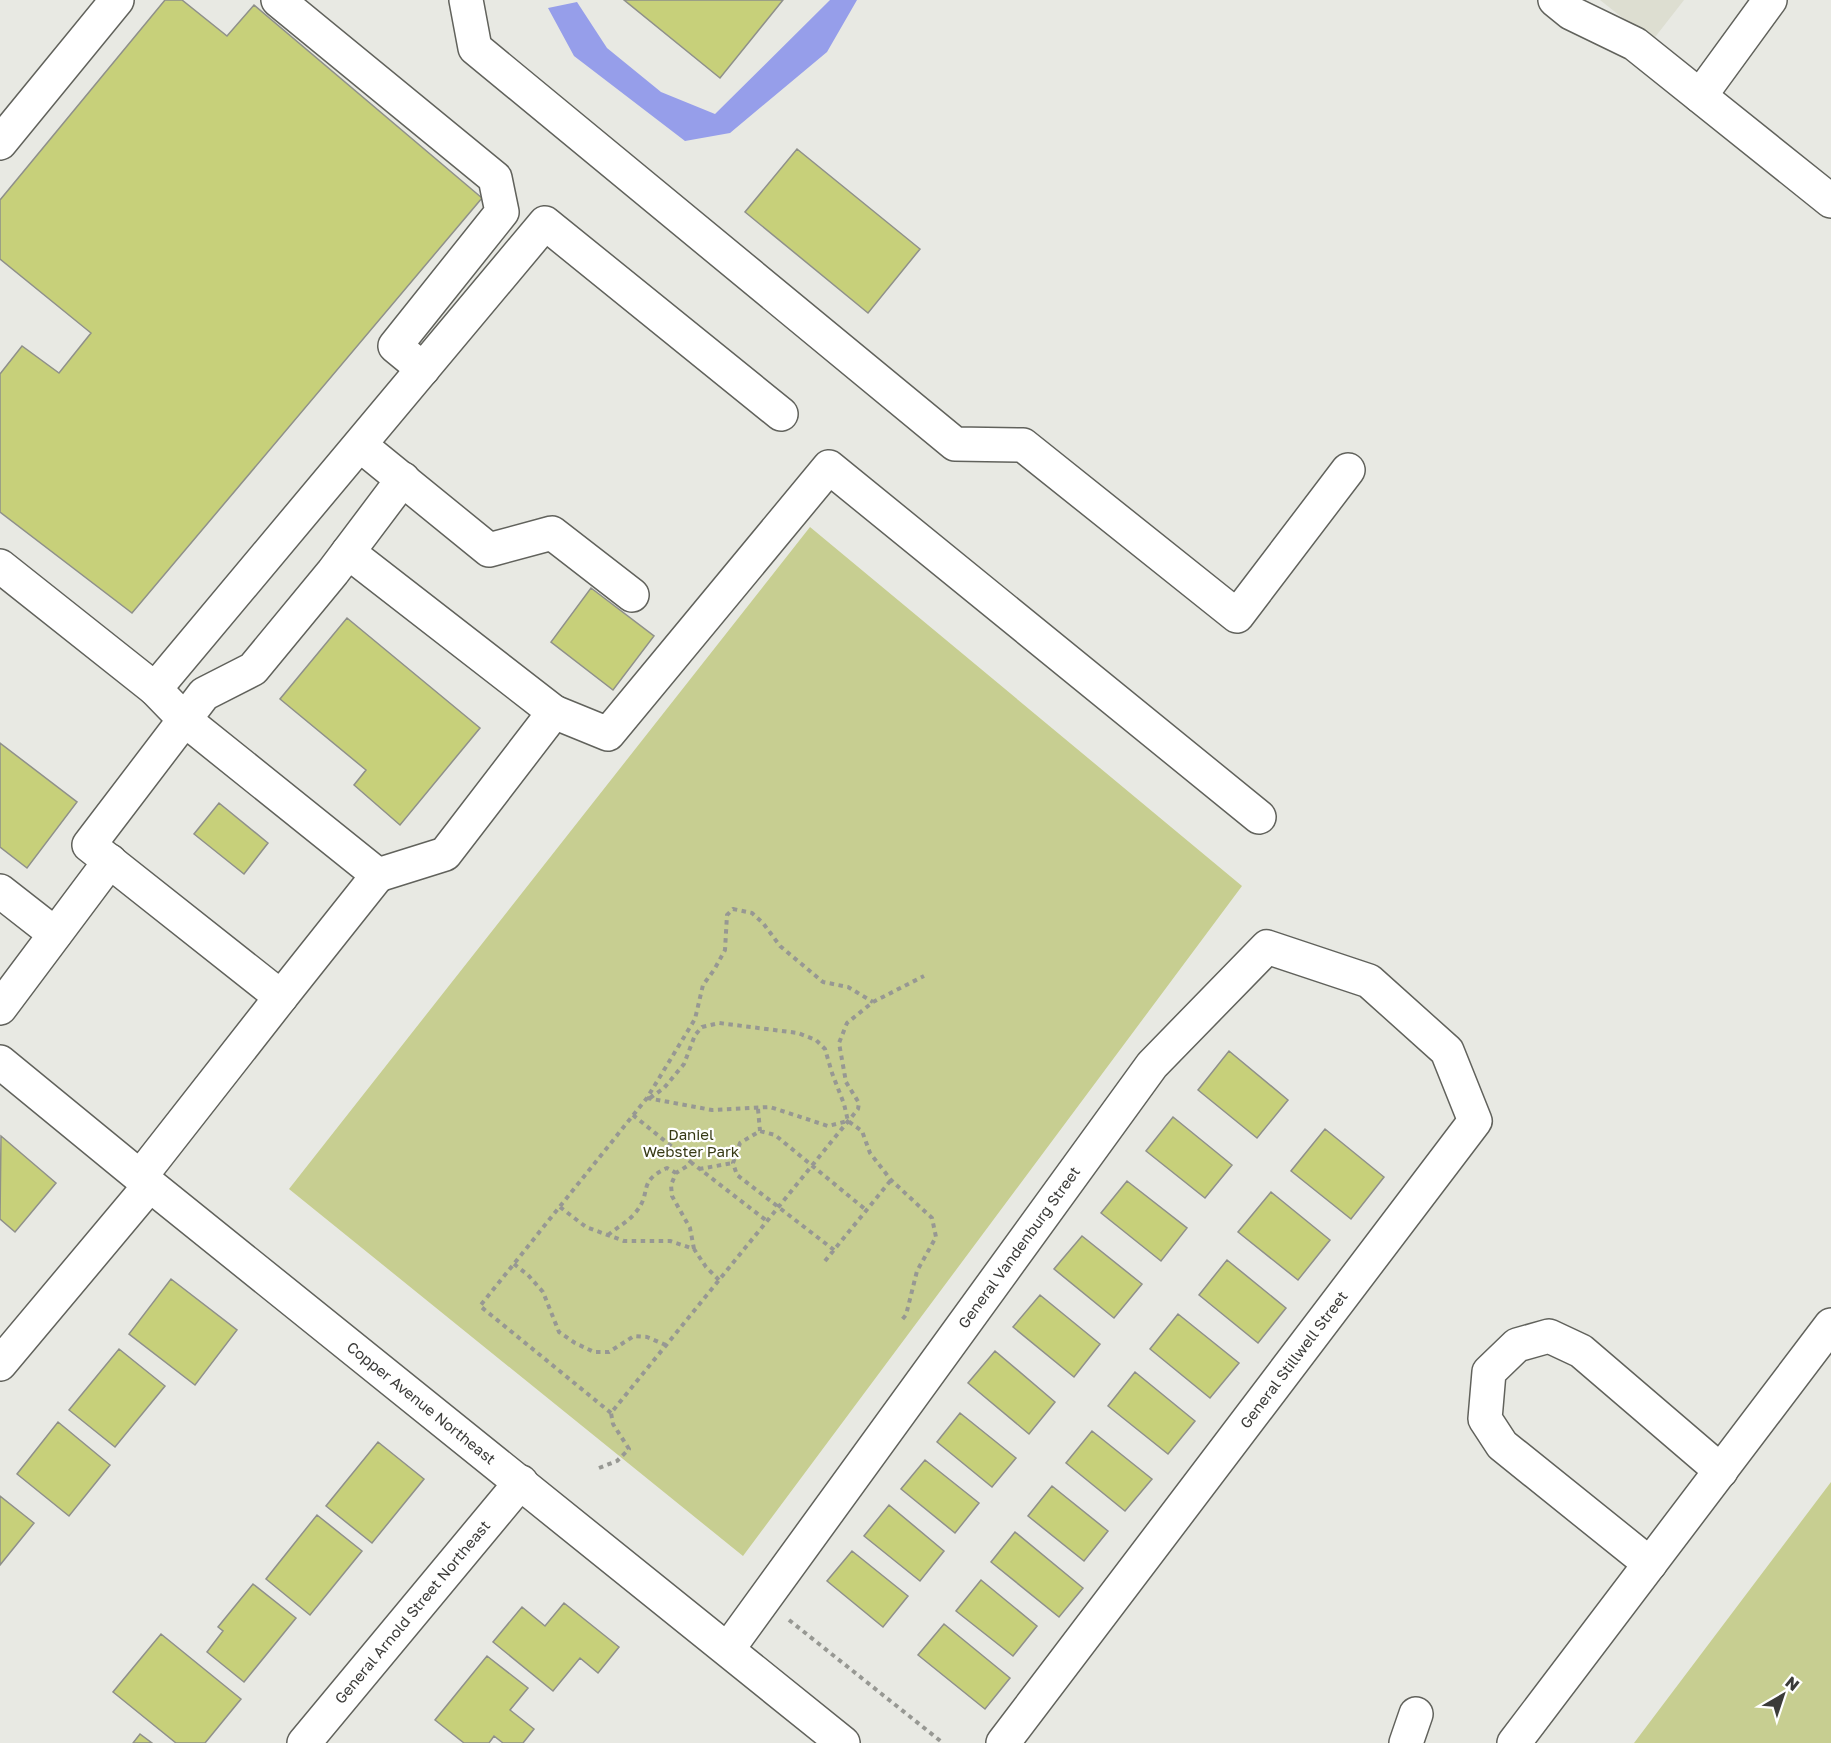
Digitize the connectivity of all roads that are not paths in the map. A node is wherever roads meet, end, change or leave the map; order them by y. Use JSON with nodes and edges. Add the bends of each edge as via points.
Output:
{"nodes":[{"id":1,"x":117,"y":0,"type":"edge"},
{"id":2,"x":278,"y":0,"type":"edge"},
{"id":3,"x":466,"y":0,"type":"edge"},
{"id":4,"x":1555,"y":0,"type":"edge"},
{"id":5,"x":1770,"y":0,"type":"edge"},
{"id":6,"x":1700,"y":96,"type":"junction"},
{"id":7,"x":0,"y":143,"type":"edge"},
{"id":8,"x":1831,"y":201,"type":"edge"},
{"id":9,"x":423,"y":369,"type":"junction"},
{"id":10,"x":781,"y":414,"type":"dead end"},
{"id":11,"x":360,"y":445,"type":"junction"},
{"id":12,"x":1348,"y":470,"type":"dead end"},
{"id":13,"x":403,"y":479,"type":"junction"},
{"id":14,"x":348,"y":552,"type":"junction"},
{"id":15,"x":0,"y":566,"type":"edge"},
{"id":16,"x":632,"y":595,"type":"dead end"},
{"id":17,"x":155,"y":689,"type":"junction"},
{"id":18,"x":554,"y":712,"type":"junction"},
{"id":19,"x":185,"y":720,"type":"junction"},
{"id":20,"x":1259,"y":817,"type":"dead end"},
{"id":21,"x":110,"y":861,"type":"junction"},
{"id":22,"x":378,"y":875,"type":"junction"},
{"id":23,"x":0,"y":891,"type":"edge"},
{"id":24,"x":55,"y":934,"type":"junction"},
{"id":25,"x":1369,"y":981,"type":"joint"},
{"id":26,"x":281,"y":997,"type":"junction"},
{"id":27,"x":0,"y":1008,"type":"edge"},
{"id":28,"x":0,"y":1062,"type":"edge"},
{"id":29,"x":145,"y":1181,"type":"junction"},
{"id":30,"x":1831,"y":1325,"type":"edge"},
{"id":31,"x":0,"y":1364,"type":"edge"},
{"id":32,"x":1721,"y":1471,"type":"junction"},
{"id":33,"x":521,"y":1482,"type":"junction"},
{"id":34,"x":1650,"y":1564,"type":"junction"},
{"id":35,"x":728,"y":1649,"type":"junction"},
{"id":36,"x":304,"y":1743,"type":"edge"},
{"id":37,"x":843,"y":1743,"type":"edge"},
{"id":38,"x":1004,"y":1743,"type":"edge"},
{"id":39,"x":1514,"y":1743,"type":"edge"}],
"edges":[{"from":1,"to":7,"type":"street"},
{"from":2,"to":9,"type":"street","via":[[495,178],[502,212],[395,346]]},
{"from":3,"to":12,"type":"street","via":[[476,48],[955,444],[1023,444],[1237,616]]},
{"from":4,"to":6,"type":"street","via":[[1570,13],[1635,44]]},
{"from":5,"to":6,"type":"street"},
{"from":6,"to":8,"type":"street"},
{"from":9,"to":10,"type":"street","via":[[545,223]]},
{"from":9,"to":11,"type":"street"},
{"from":11,"to":13,"type":"street"},
{"from":11,"to":17,"type":"street"},
{"from":13,"to":14,"type":"street"},
{"from":13,"to":16,"type":"street","via":[[489,550],[552,533]]},
{"from":14,"to":18,"type":"street"},
{"from":14,"to":19,"type":"street","via":[[253,669],[204,694]]},
{"from":15,"to":17,"type":"street"},
{"from":17,"to":19,"type":"street"},
{"from":18,"to":20,"type":"street","via":[[608,734],[829,467]]},
{"from":18,"to":22,"type":"street","via":[[445,854]]},
{"from":19,"to":21,"type":"street","via":[[89,845]]},
{"from":19,"to":22,"type":"street"},
{"from":21,"to":24,"type":"street"},
{"from":21,"to":26,"type":"street"},
{"from":22,"to":26,"type":"street"},
{"from":23,"to":24,"type":"street"},
{"from":24,"to":27,"type":"street"},
{"from":25,"to":35,"type":"street","name":"General Vandenburg Street","via":[[1267,947],[1152,1065]]},
{"from":25,"to":38,"type":"street","name":"General Stillwell Street","via":[[1447,1051],[1475,1121]]},
{"from":26,"to":29,"type":"street"},
{"from":28,"to":29,"type":"street","name":"Copper Avenue Northeast"},
{"from":29,"to":31,"type":"street"},
{"from":29,"to":33,"type":"street","name":"Copper Avenue Northeast"},
{"from":30,"to":32,"type":"street"},
{"from":32,"to":34,"type":"street"},
{"from":32,"to":34,"type":"street","via":[[1581,1351],[1550,1336],[1516,1345],[1489,1372],[1485,1419],[1502,1445]]},
{"from":33,"to":35,"type":"street","name":"Copper Avenue Northeast"},
{"from":33,"to":36,"type":"street","name":"General Arnold Street Northeast"},
{"from":34,"to":39,"type":"street"},
{"from":35,"to":37,"type":"street","name":"Copper Avenue Northeast"}]}
